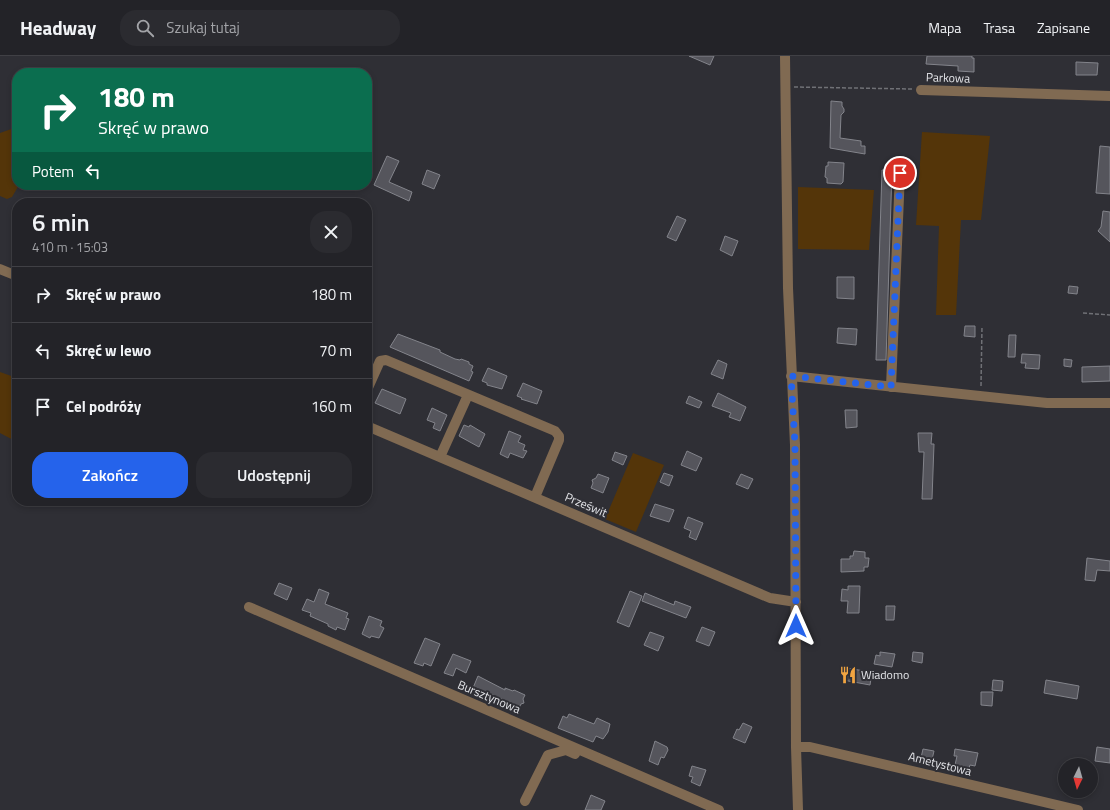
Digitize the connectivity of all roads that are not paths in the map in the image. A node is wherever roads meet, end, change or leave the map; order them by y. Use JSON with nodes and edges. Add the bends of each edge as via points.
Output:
{"nodes":[{"id":1,"x":785,"y":56,"type":"edge"},
{"id":2,"x":921,"y":90,"type":"road end"},
{"id":3,"x":1110,"y":96,"type":"edge"},
{"id":4,"x":900,"y":173,"type":"dead end"},
{"id":5,"x":0,"y":269,"type":"edge"},
{"id":6,"x":12,"y":274,"type":"edge"},
{"id":7,"x":791,"y":376,"type":"junction"},
{"id":8,"x":372,"y":379,"type":"edge"},
{"id":9,"x":891,"y":387,"type":"junction"},
{"id":10,"x":468,"y":395,"type":"junction"},
{"id":11,"x":1110,"y":402,"type":"edge"},
{"id":12,"x":372,"y":428,"type":"edge"},
{"id":13,"x":440,"y":457,"type":"junction"},
{"id":14,"x":535,"y":497,"type":"junction"},
{"id":15,"x":796,"y":602,"type":"junction"},
{"id":16,"x":249,"y":607,"type":"dead end"},
{"id":17,"x":796,"y":747,"type":"junction"},
{"id":18,"x":525,"y":800,"type":"dead end"},
{"id":19,"x":708,"y":810,"type":"edge"},
{"id":20,"x":719,"y":810,"type":"edge"},
{"id":21,"x":798,"y":810,"type":"edge"},
{"id":22,"x":1078,"y":810,"type":"edge"}],
"edges":[{"from":1,"to":7,"type":"street"},
{"from":2,"to":3,"type":"street","name":"Parkowa"},
{"from":4,"to":9,"type":"street"},
{"from":5,"to":6,"type":"street"},
{"from":7,"to":9,"type":"street"},
{"from":7,"to":15,"type":"street","via":[[795,445]]},
{"from":8,"to":10,"type":"street","via":[[380,361],[386,360]]},
{"from":9,"to":11,"type":"street","via":[[1047,403]]},
{"from":10,"to":13,"type":"street"},
{"from":10,"to":14,"type":"street","via":[[558,433],[559,440]]},
{"from":12,"to":13,"type":"street","name":"Prześwit"},
{"from":13,"to":14,"type":"street","name":"Prześwit"},
{"from":14,"to":15,"type":"street","name":"Prześwit","via":[[770,598]]},
{"from":15,"to":17,"type":"street"},
{"from":16,"to":20,"type":"street","name":"Bursztynowa"},
{"from":17,"to":21,"type":"street"},
{"from":17,"to":22,"type":"street","name":"Ametystowa","via":[[817,749]]},
{"from":18,"to":19,"type":"street","via":[[548,755],[566,750]]}]}
